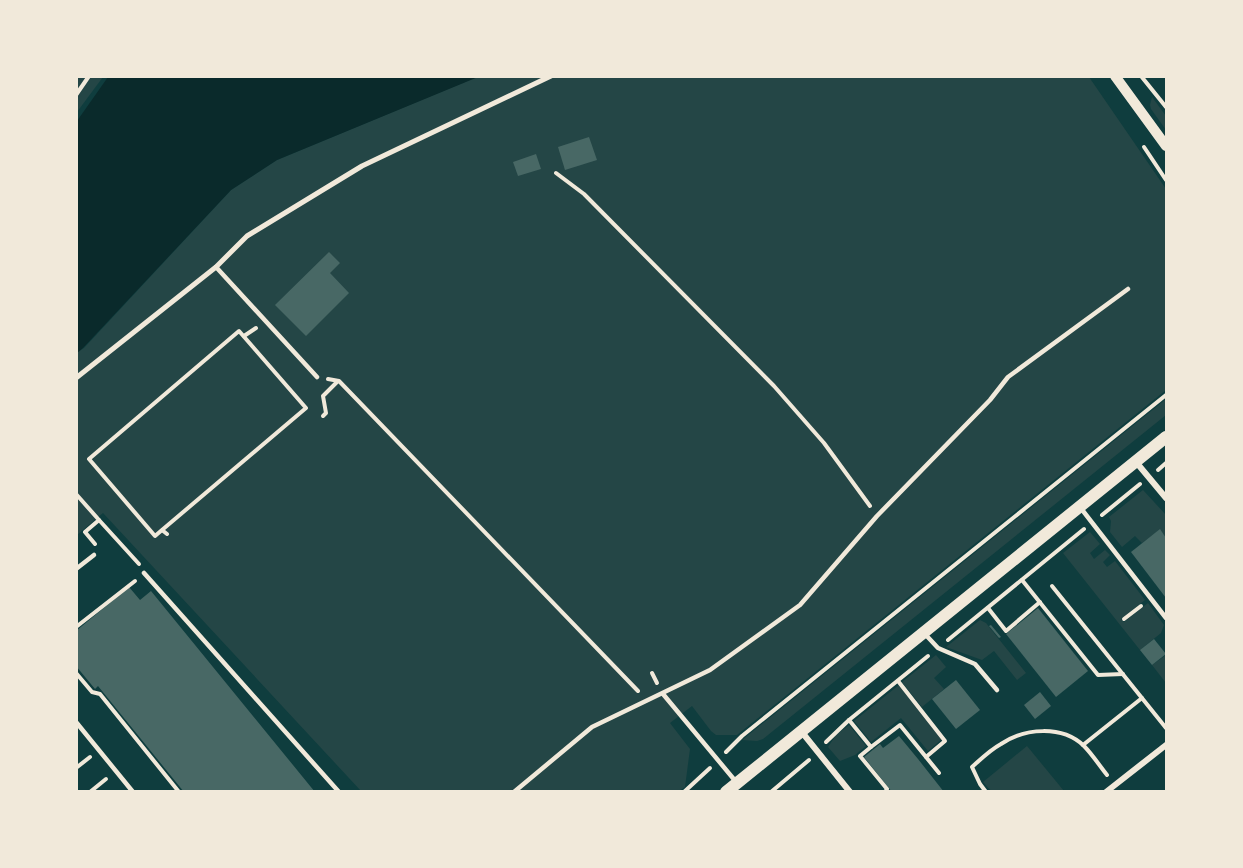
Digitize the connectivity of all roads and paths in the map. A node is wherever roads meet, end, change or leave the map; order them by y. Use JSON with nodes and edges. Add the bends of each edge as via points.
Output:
{"nodes":[{"id":1,"x":89,"y":76,"type":"edge"},
{"id":2,"x":551,"y":76,"type":"edge"},
{"id":3,"x":1115,"y":76,"type":"edge"},
{"id":4,"x":1141,"y":76,"type":"edge"},
{"id":5,"x":76,"y":94,"type":"edge"},
{"id":6,"x":1167,"y":107,"type":"edge"},
{"id":7,"x":1167,"y":146,"type":"edge"},
{"id":8,"x":556,"y":173,"type":"dead end"},
{"id":9,"x":216,"y":267,"type":"junction"},
{"id":10,"x":1128,"y":289,"type":"dead end"},
{"id":11,"x":317,"y":377,"type":"dead end"},
{"id":12,"x":76,"y":378,"type":"edge"},
{"id":13,"x":1167,"y":395,"type":"edge"},
{"id":14,"x":322,"y":416,"type":"dead end"},
{"id":15,"x":1167,"y":437,"type":"edge"},
{"id":16,"x":1136,"y":461,"type":"junction"},
{"id":17,"x":1167,"y":463,"type":"edge"},
{"id":18,"x":1149,"y":477,"type":"junction"},
{"id":19,"x":76,"y":494,"type":"edge"},
{"id":20,"x":1167,"y":498,"type":"edge"},
{"id":21,"x":1080,"y":507,"type":"junction"},
{"id":22,"x":877,"y":516,"type":"junction"},
{"id":23,"x":99,"y":520,"type":"junction"},
{"id":24,"x":1093,"y":522,"type":"junction"},
{"id":25,"x":162,"y":530,"type":"junction"},
{"id":26,"x":166,"y":534,"type":"dead end"},
{"id":27,"x":94,"y":555,"type":"joint"},
{"id":28,"x":76,"y":569,"type":"edge"},
{"id":29,"x":144,"y":573,"type":"junction"},
{"id":30,"x":1022,"y":580,"type":"junction"},
{"id":31,"x":1052,"y":586,"type":"dead end"},
{"id":32,"x":1040,"y":602,"type":"junction"},
{"id":33,"x":988,"y":608,"type":"junction"},
{"id":34,"x":1167,"y":618,"type":"edge"},
{"id":35,"x":76,"y":627,"type":"edge"},
{"id":36,"x":924,"y":633,"type":"junction"},
{"id":37,"x":938,"y":648,"type":"junction"},
{"id":38,"x":76,"y":673,"type":"edge"},
{"id":39,"x":1123,"y":674,"type":"junction"},
{"id":40,"x":898,"y":681,"type":"junction"},
{"id":41,"x":997,"y":690,"type":"dead end"},
{"id":42,"x":663,"y":694,"type":"junction"},
{"id":43,"x":1142,"y":698,"type":"junction"},
{"id":44,"x":647,"y":700,"type":"junction"},
{"id":45,"x":849,"y":720,"type":"junction"},
{"id":46,"x":76,"y":722,"type":"edge"},
{"id":47,"x":1167,"y":728,"type":"edge"},
{"id":48,"x":801,"y":731,"type":"junction"},
{"id":49,"x":1167,"y":744,"type":"edge"},
{"id":50,"x":1083,"y":745,"type":"junction"},
{"id":51,"x":871,"y":747,"type":"junction"},
{"id":52,"x":818,"y":751,"type":"junction"},
{"id":53,"x":926,"y":757,"type":"junction"},
{"id":54,"x":718,"y":760,"type":"junction"},
{"id":55,"x":116,"y":771,"type":"junction"},
{"id":56,"x":939,"y":773,"type":"dead end"},
{"id":57,"x":737,"y":783,"type":"junction"},
{"id":58,"x":1115,"y":785,"type":"junction"},
{"id":59,"x":90,"y":792,"type":"edge"},
{"id":60,"x":133,"y":792,"type":"edge"},
{"id":61,"x":179,"y":792,"type":"edge"},
{"id":62,"x":339,"y":792,"type":"edge"},
{"id":63,"x":513,"y":792,"type":"edge"},
{"id":64,"x":684,"y":792,"type":"edge"},
{"id":65,"x":726,"y":792,"type":"edge"},
{"id":66,"x":771,"y":792,"type":"edge"},
{"id":67,"x":850,"y":792,"type":"edge"},
{"id":68,"x":885,"y":792,"type":"edge"},
{"id":69,"x":986,"y":792,"type":"edge"},
{"id":70,"x":1107,"y":792,"type":"edge"}],
"edges":[{"from":1,"to":5,"type":"path"},
{"from":2,"to":9,"type":"street","via":[[362,166],[247,236]]},
{"from":3,"to":7,"type":"street"},
{"from":4,"to":6,"type":"path"},
{"from":8,"to":22,"type":"path","via":[[584,194],[774,386],[824,442]]},
{"from":9,"to":11,"type":"lane"},
{"from":9,"to":12,"type":"street"},
{"from":10,"to":22,"type":"lane","via":[[1008,377]]},
{"from":13,"to":54,"type":"path","via":[[742,736]]},
{"from":14,"to":44,"type":"path","via":[[326,413],[323,396],[339,381]]},
{"from":15,"to":16,"type":"main road"},
{"from":16,"to":18,"type":"street"},
{"from":16,"to":21,"type":"main road"},
{"from":17,"to":18,"type":"path"},
{"from":18,"to":20,"type":"street"},
{"from":18,"to":24,"type":"path"},
{"from":19,"to":23,"type":"path"},
{"from":21,"to":24,"type":"lane"},
{"from":21,"to":36,"type":"main road"},
{"from":22,"to":42,"type":"lane","via":[[800,605],[710,670]]},
{"from":23,"to":27,"type":"path","via":[[85,532],[100,550]]},
{"from":23,"to":29,"type":"path"},
{"from":24,"to":30,"type":"path"},
{"from":24,"to":34,"type":"lane"},
{"from":25,"to":25,"type":"path","via":[[306,408],[240,331],[89,459],[155,536]]},
{"from":25,"to":26,"type":"path"},
{"from":27,"to":28,"type":"lane"},
{"from":29,"to":35,"type":"path"},
{"from":29,"to":62,"type":"lane"},
{"from":30,"to":32,"type":"path"},
{"from":30,"to":33,"type":"path"},
{"from":31,"to":39,"type":"path"},
{"from":32,"to":33,"type":"path","via":[[1006,631]]},
{"from":32,"to":39,"type":"path","via":[[1098,675]]},
{"from":33,"to":37,"type":"path"},
{"from":36,"to":37,"type":"lane"},
{"from":36,"to":48,"type":"main road"},
{"from":37,"to":40,"type":"path"},
{"from":37,"to":41,"type":"lane","via":[[975,664]]},
{"from":38,"to":61,"type":"path","via":[[92,692],[99,694]]},
{"from":39,"to":43,"type":"path"},
{"from":40,"to":45,"type":"path"},
{"from":40,"to":53,"type":"path","via":[[945,741]]},
{"from":42,"to":44,"type":"lane"},
{"from":42,"to":54,"type":"lane"},
{"from":43,"to":47,"type":"path"},
{"from":43,"to":50,"type":"path"},
{"from":44,"to":63,"type":"lane","via":[[592,727]]},
{"from":45,"to":51,"type":"path"},
{"from":45,"to":52,"type":"path"},
{"from":46,"to":55,"type":"lane"},
{"from":48,"to":52,"type":"street"},
{"from":48,"to":57,"type":"main road"},
{"from":49,"to":58,"type":"street"},
{"from":50,"to":58,"type":"path"},
{"from":50,"to":69,"type":"path","via":[[1066,734],[1045,730],[1017,735],[972,767]]},
{"from":51,"to":53,"type":"path","via":[[900,725]]},
{"from":51,"to":68,"type":"path","via":[[860,756],[887,789]]},
{"from":52,"to":66,"type":"path"},
{"from":52,"to":67,"type":"street"},
{"from":53,"to":56,"type":"path"},
{"from":54,"to":57,"type":"lane"},
{"from":54,"to":64,"type":"path"},
{"from":55,"to":59,"type":"path"},
{"from":55,"to":60,"type":"lane"},
{"from":57,"to":65,"type":"main road"},
{"from":58,"to":70,"type":"street"}]}
